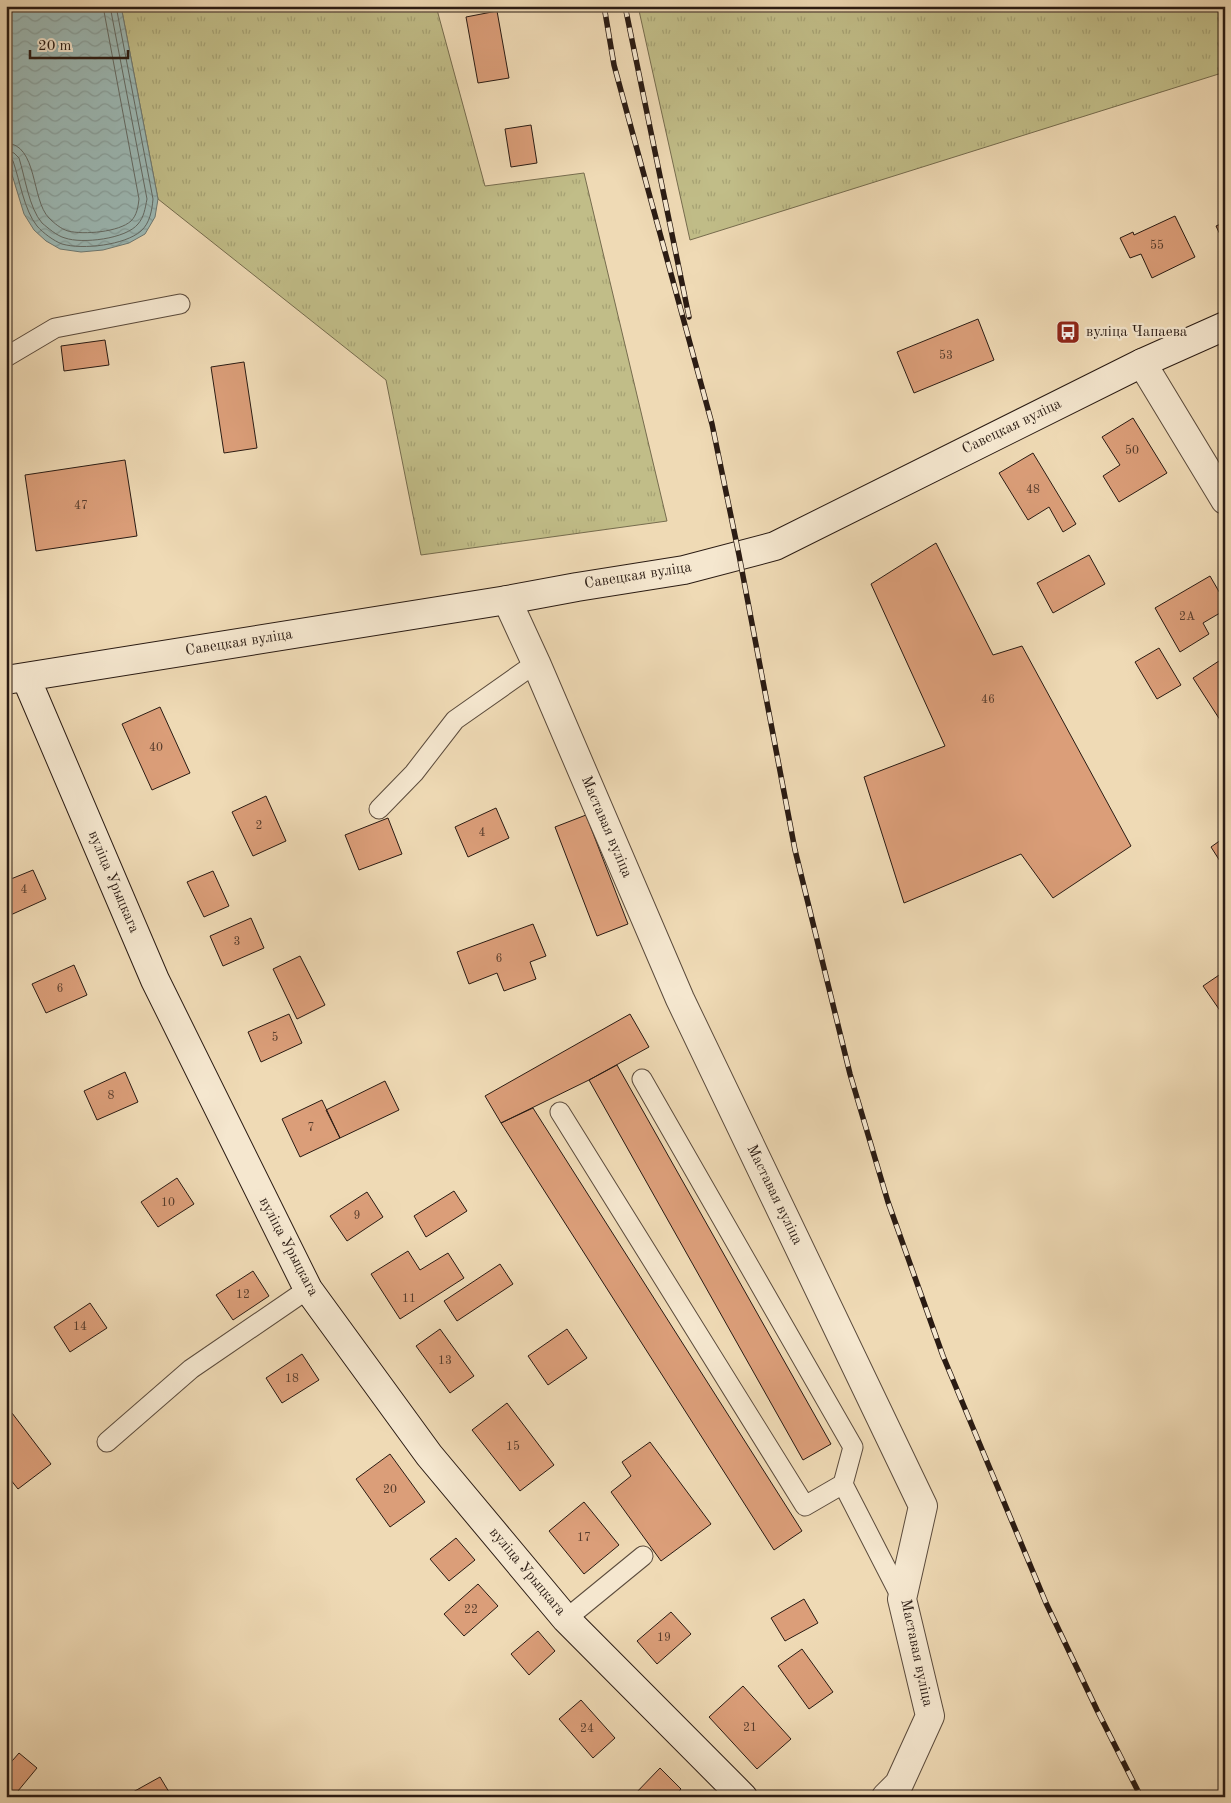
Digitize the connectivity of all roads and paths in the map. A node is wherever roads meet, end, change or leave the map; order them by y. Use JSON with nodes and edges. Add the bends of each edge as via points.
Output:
{"nodes":[{"id":1,"x":180,"y":304,"type":"dead end"},
{"id":2,"x":1225,"y":326,"type":"edge"},
{"id":3,"x":6,"y":357,"type":"edge"},
{"id":4,"x":1142,"y":363,"type":"junction"},
{"id":5,"x":1225,"y":500,"type":"edge"},
{"id":6,"x":507,"y":600,"type":"junction"},
{"id":7,"x":536,"y":663,"type":"junction"},
{"id":8,"x":16,"y":679,"type":"edge"},
{"id":9,"x":379,"y":809,"type":"dead end"},
{"id":10,"x":642,"y":1079,"type":"dead end"},
{"id":11,"x":560,"y":1112,"type":"dead end"},
{"id":12,"x":308,"y":1289,"type":"junction"},
{"id":13,"x":107,"y":1442,"type":"dead end"},
{"id":14,"x":843,"y":1484,"type":"junction"},
{"id":15,"x":642,"y":1556,"type":"dead end"},
{"id":16,"x":902,"y":1598,"type":"junction"},
{"id":17,"x":566,"y":1619,"type":"junction"},
{"id":18,"x":743,"y":1797,"type":"edge"},
{"id":19,"x":886,"y":1797,"type":"edge"}],
"edges":[{"from":1,"to":3,"type":"lane","via":[[55,328]]},
{"from":2,"to":4,"type":"main road","name":"Савецкая вуліца"},
{"from":4,"to":5,"type":"main road"},
{"from":4,"to":6,"type":"main road","name":"Савецкая вуліца","via":[[775,546],[684,570]]},
{"from":6,"to":7,"type":"main road","name":"Маставая вуліца"},
{"from":6,"to":8,"type":"main road","name":"Савецкая вуліца"},
{"from":7,"to":9,"type":"lane","via":[[455,720],[414,773]]},
{"from":7,"to":16,"type":"main road","name":"Маставая вуліца","via":[[680,999],[923,1506]]},
{"from":8,"to":12,"type":"main road","name":"вуліца Урыцкага","via":[[155,980]]},
{"from":10,"to":14,"type":"lane","via":[[853,1447]]},
{"from":11,"to":14,"type":"lane","via":[[805,1506]]},
{"from":12,"to":13,"type":"lane","via":[[191,1369]]},
{"from":12,"to":17,"type":"main road","name":"вуліца Урыцкага","via":[[429,1455]]},
{"from":14,"to":16,"type":"lane"},
{"from":15,"to":17,"type":"lane"},
{"from":16,"to":19,"type":"main road","name":"Маставая вуліца","via":[[930,1716],[899,1784]]},
{"from":17,"to":18,"type":"main road","name":"вуліца Урыцкага"}]}
